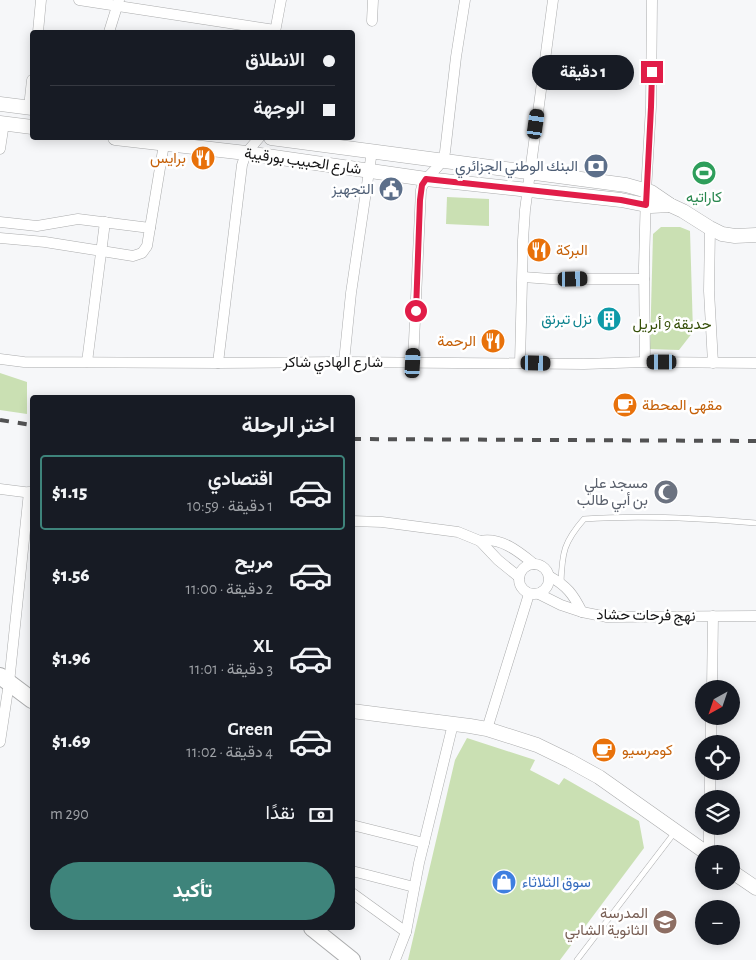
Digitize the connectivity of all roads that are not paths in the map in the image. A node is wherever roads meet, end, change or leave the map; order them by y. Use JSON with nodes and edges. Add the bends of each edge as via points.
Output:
{"nodes":[{"id":1,"x":41,"y":0,"type":"edge"},
{"id":2,"x":79,"y":0,"type":"edge"},
{"id":3,"x":281,"y":0,"type":"edge"},
{"id":4,"x":373,"y":0,"type":"edge"},
{"id":5,"x":465,"y":0,"type":"edge"},
{"id":6,"x":553,"y":0,"type":"edge"},
{"id":7,"x":652,"y":0,"type":"edge"},
{"id":8,"x":118,"y":4,"type":"edge"},
{"id":9,"x":372,"y":21,"type":"dead end"},
{"id":10,"x":38,"y":30,"type":"edge"},
{"id":11,"x":110,"y":30,"type":"edge"},
{"id":12,"x":269,"y":30,"type":"edge"},
{"id":13,"x":275,"y":30,"type":"edge"},
{"id":14,"x":0,"y":104,"type":"edge"},
{"id":15,"x":30,"y":108,"type":"edge"},
{"id":16,"x":2,"y":123,"type":"edge"},
{"id":17,"x":30,"y":127,"type":"edge"},
{"id":18,"x":131,"y":140,"type":"edge"},
{"id":19,"x":256,"y":140,"type":"edge"},
{"id":20,"x":287,"y":140,"type":"edge"},
{"id":21,"x":164,"y":144,"type":"junction"},
{"id":22,"x":0,"y":149,"type":"edge"},
{"id":23,"x":372,"y":151,"type":"junction"},
{"id":24,"x":246,"y":153,"type":"junction"},
{"id":25,"x":443,"y":161,"type":"junction"},
{"id":26,"x":368,"y":170,"type":"junction"},
{"id":27,"x":530,"y":172,"type":"junction"},
{"id":28,"x":426,"y":179,"type":"junction"},
{"id":29,"x":528,"y":190,"type":"junction"},
{"id":30,"x":646,"y":198,"type":"junction"},
{"id":31,"x":0,"y":222,"type":"edge"},
{"id":32,"x":104,"y":222,"type":"junction"},
{"id":33,"x":150,"y":228,"type":"junction"},
{"id":34,"x":710,"y":228,"type":"junction"},
{"id":35,"x":756,"y":236,"type":"edge"},
{"id":36,"x":0,"y":238,"type":"edge"},
{"id":37,"x":101,"y":252,"type":"junction"},
{"id":38,"x":523,"y":277,"type":"junction"},
{"id":39,"x":644,"y":279,"type":"junction"},
{"id":40,"x":0,"y":359,"type":"edge"},
{"id":41,"x":87,"y":362,"type":"junction"},
{"id":42,"x":344,"y":362,"type":"junction"},
{"id":43,"x":645,"y":362,"type":"junction"},
{"id":44,"x":218,"y":363,"type":"junction"},
{"id":45,"x":413,"y":363,"type":"junction"},
{"id":46,"x":520,"y":363,"type":"junction"},
{"id":47,"x":713,"y":363,"type":"junction"},
{"id":48,"x":756,"y":363,"type":"edge"},
{"id":49,"x":0,"y":489,"type":"edge"},
{"id":50,"x":30,"y":492,"type":"edge"},
{"id":51,"x":30,"y":499,"type":"edge"},
{"id":52,"x":355,"y":521,"type":"edge"},
{"id":53,"x":756,"y":523,"type":"edge"},
{"id":54,"x":480,"y":540,"type":"junction"},
{"id":55,"x":534,"y":564,"type":"junction"},
{"id":56,"x":518,"y":576,"type":"junction"},
{"id":57,"x":549,"y":576,"type":"junction"},
{"id":58,"x":561,"y":583,"type":"junction"},
{"id":59,"x":534,"y":594,"type":"junction"},
{"id":60,"x":582,"y":612,"type":"junction"},
{"id":61,"x":713,"y":616,"type":"junction"},
{"id":62,"x":756,"y":616,"type":"edge"},
{"id":63,"x":4,"y":680,"type":"edge"},
{"id":64,"x":712,"y":680,"type":"edge"},
{"id":65,"x":30,"y":694,"type":"edge"},
{"id":66,"x":355,"y":711,"type":"edge"},
{"id":67,"x":453,"y":724,"type":"junction"},
{"id":68,"x":487,"y":730,"type":"junction"},
{"id":69,"x":0,"y":742,"type":"edge"},
{"id":70,"x":355,"y":826,"type":"edge"},
{"id":71,"x":676,"y":832,"type":"junction"},
{"id":72,"x":424,"y":843,"type":"junction"},
{"id":73,"x":695,"y":845,"type":"edge"},
{"id":74,"x":355,"y":872,"type":"edge"},
{"id":75,"x":740,"y":877,"type":"edge"},
{"id":76,"x":414,"y":887,"type":"junction"},
{"id":77,"x":756,"y":888,"type":"edge"},
{"id":78,"x":355,"y":895,"type":"edge"},
{"id":79,"x":314,"y":930,"type":"edge"},
{"id":80,"x":406,"y":932,"type":"junction"},
{"id":81,"x":352,"y":960,"type":"edge"},
{"id":82,"x":395,"y":960,"type":"edge"},
{"id":83,"x":577,"y":960,"type":"edge"}],
"edges":[{"from":1,"to":10,"type":"street"},
{"from":2,"to":8,"type":"street"},
{"from":3,"to":13,"type":"street"},
{"from":4,"to":9,"type":"street"},
{"from":5,"to":25,"type":"street"},
{"from":6,"to":27,"type":"street"},
{"from":7,"to":30,"type":"street"},
{"from":8,"to":11,"type":"street"},
{"from":8,"to":12,"type":"street"},
{"from":14,"to":15,"type":"street"},
{"from":16,"to":17,"type":"street"},
{"from":16,"to":22,"type":"street"},
{"from":18,"to":21,"type":"street","name":"شارع الحبيب بورقيبة"},
{"from":19,"to":24,"type":"street"},
{"from":20,"to":23,"type":"street","name":"شارع الحبيب بورقيبة"},
{"from":21,"to":24,"type":"street","name":"شارع الحبيب بورقيبة"},
{"from":21,"to":33,"type":"street"},
{"from":23,"to":25,"type":"street","name":"شارع الحبيب بورقيبة"},
{"from":23,"to":26,"type":"street"},
{"from":24,"to":26,"type":"street","name":"شارع الحبيب بورقيبة"},
{"from":24,"to":44,"type":"street","via":[[238,190]]},
{"from":25,"to":27,"type":"street","name":"شارع الحبيب بورقيبة"},
{"from":25,"to":28,"type":"street"},
{"from":26,"to":28,"type":"street","name":"شارع الحبيب بورقيبة"},
{"from":26,"to":42,"type":"street"},
{"from":27,"to":29,"type":"street"},
{"from":27,"to":30,"type":"street","name":"شارع الحبيب بورقيبة","via":[[626,185]]},
{"from":28,"to":29,"type":"street","name":"شارع الحبيب بورقيبة"},
{"from":28,"to":45,"type":"street","via":[[420,200]]},
{"from":29,"to":30,"type":"street","name":"شارع الحبيب بورقيبة","via":[[621,200]]},
{"from":29,"to":38,"type":"street"},
{"from":30,"to":34,"type":"street","name":"شارع الحبيب بورقيبة","via":[[683,211]]},
{"from":30,"to":39,"type":"street"},
{"from":31,"to":32,"type":"street","via":[[37,226],[78,219]]},
{"from":32,"to":33,"type":"street"},
{"from":32,"to":37,"type":"street"},
{"from":33,"to":37,"type":"street","via":[[145,250],[139,255]]},
{"from":34,"to":35,"type":"street","name":"شارع الحبيب بورقيبة","via":[[728,235]]},
{"from":34,"to":47,"type":"street"},
{"from":36,"to":37,"type":"street"},
{"from":37,"to":41,"type":"street"},
{"from":38,"to":39,"type":"street"},
{"from":38,"to":46,"type":"street"},
{"from":39,"to":43,"type":"street"},
{"from":40,"to":41,"type":"street","name":"شارع الهادي شاكر"},
{"from":41,"to":44,"type":"street","name":"شارع الهادي شاكر"},
{"from":42,"to":44,"type":"street","name":"شارع الهادي شاكر"},
{"from":42,"to":45,"type":"street","name":"شارع الهادي شاكر"},
{"from":43,"to":46,"type":"street","name":"شارع الهادي شاكر"},
{"from":43,"to":47,"type":"street","name":"شارع الهادي شاكر"},
{"from":45,"to":46,"type":"street","name":"شارع الهادي شاكر"},
{"from":47,"to":48,"type":"street","name":"شارع الهادي شاكر"},
{"from":49,"to":50,"type":"street"},
{"from":51,"to":63,"type":"street"},
{"from":52,"to":54,"type":"street","via":[[458,532]]},
{"from":53,"to":58,"type":"lane","via":[[621,516],[584,519],[572,533],[562,556]]},
{"from":54,"to":55,"type":"street","via":[[497,541]]},
{"from":54,"to":56,"type":"street"},
{"from":55,"to":56,"type":"street","via":[[524,567]]},
{"from":55,"to":57,"type":"street","via":[[544,567]]},
{"from":56,"to":59,"type":"street","via":[[520,587]]},
{"from":57,"to":58,"type":"street"},
{"from":57,"to":59,"type":"street","via":[[547,587]]},
{"from":58,"to":60,"type":"street","via":[[574,596]]},
{"from":59,"to":60,"type":"street","name":"نهج فرحات حشاد"},
{"from":59,"to":68,"type":"street"},
{"from":60,"to":61,"type":"street","name":"نهج فرحات حشاد","via":[[607,617]]},
{"from":61,"to":62,"type":"street","name":"نهج فرحات حشاد"},
{"from":61,"to":64,"type":"street"},
{"from":63,"to":65,"type":"main road"},
{"from":63,"to":69,"type":"street"},
{"from":66,"to":67,"type":"street"},
{"from":67,"to":68,"type":"street"},
{"from":67,"to":72,"type":"street"},
{"from":68,"to":71,"type":"street","via":[[537,745],[570,760],[599,776]]},
{"from":70,"to":72,"type":"street"},
{"from":71,"to":73,"type":"street"},
{"from":71,"to":83,"type":"lane"},
{"from":72,"to":76,"type":"street"},
{"from":74,"to":76,"type":"street"},
{"from":75,"to":77,"type":"street"},
{"from":76,"to":80,"type":"street"},
{"from":78,"to":80,"type":"street"},
{"from":79,"to":81,"type":"main road"},
{"from":80,"to":82,"type":"street"}]}
